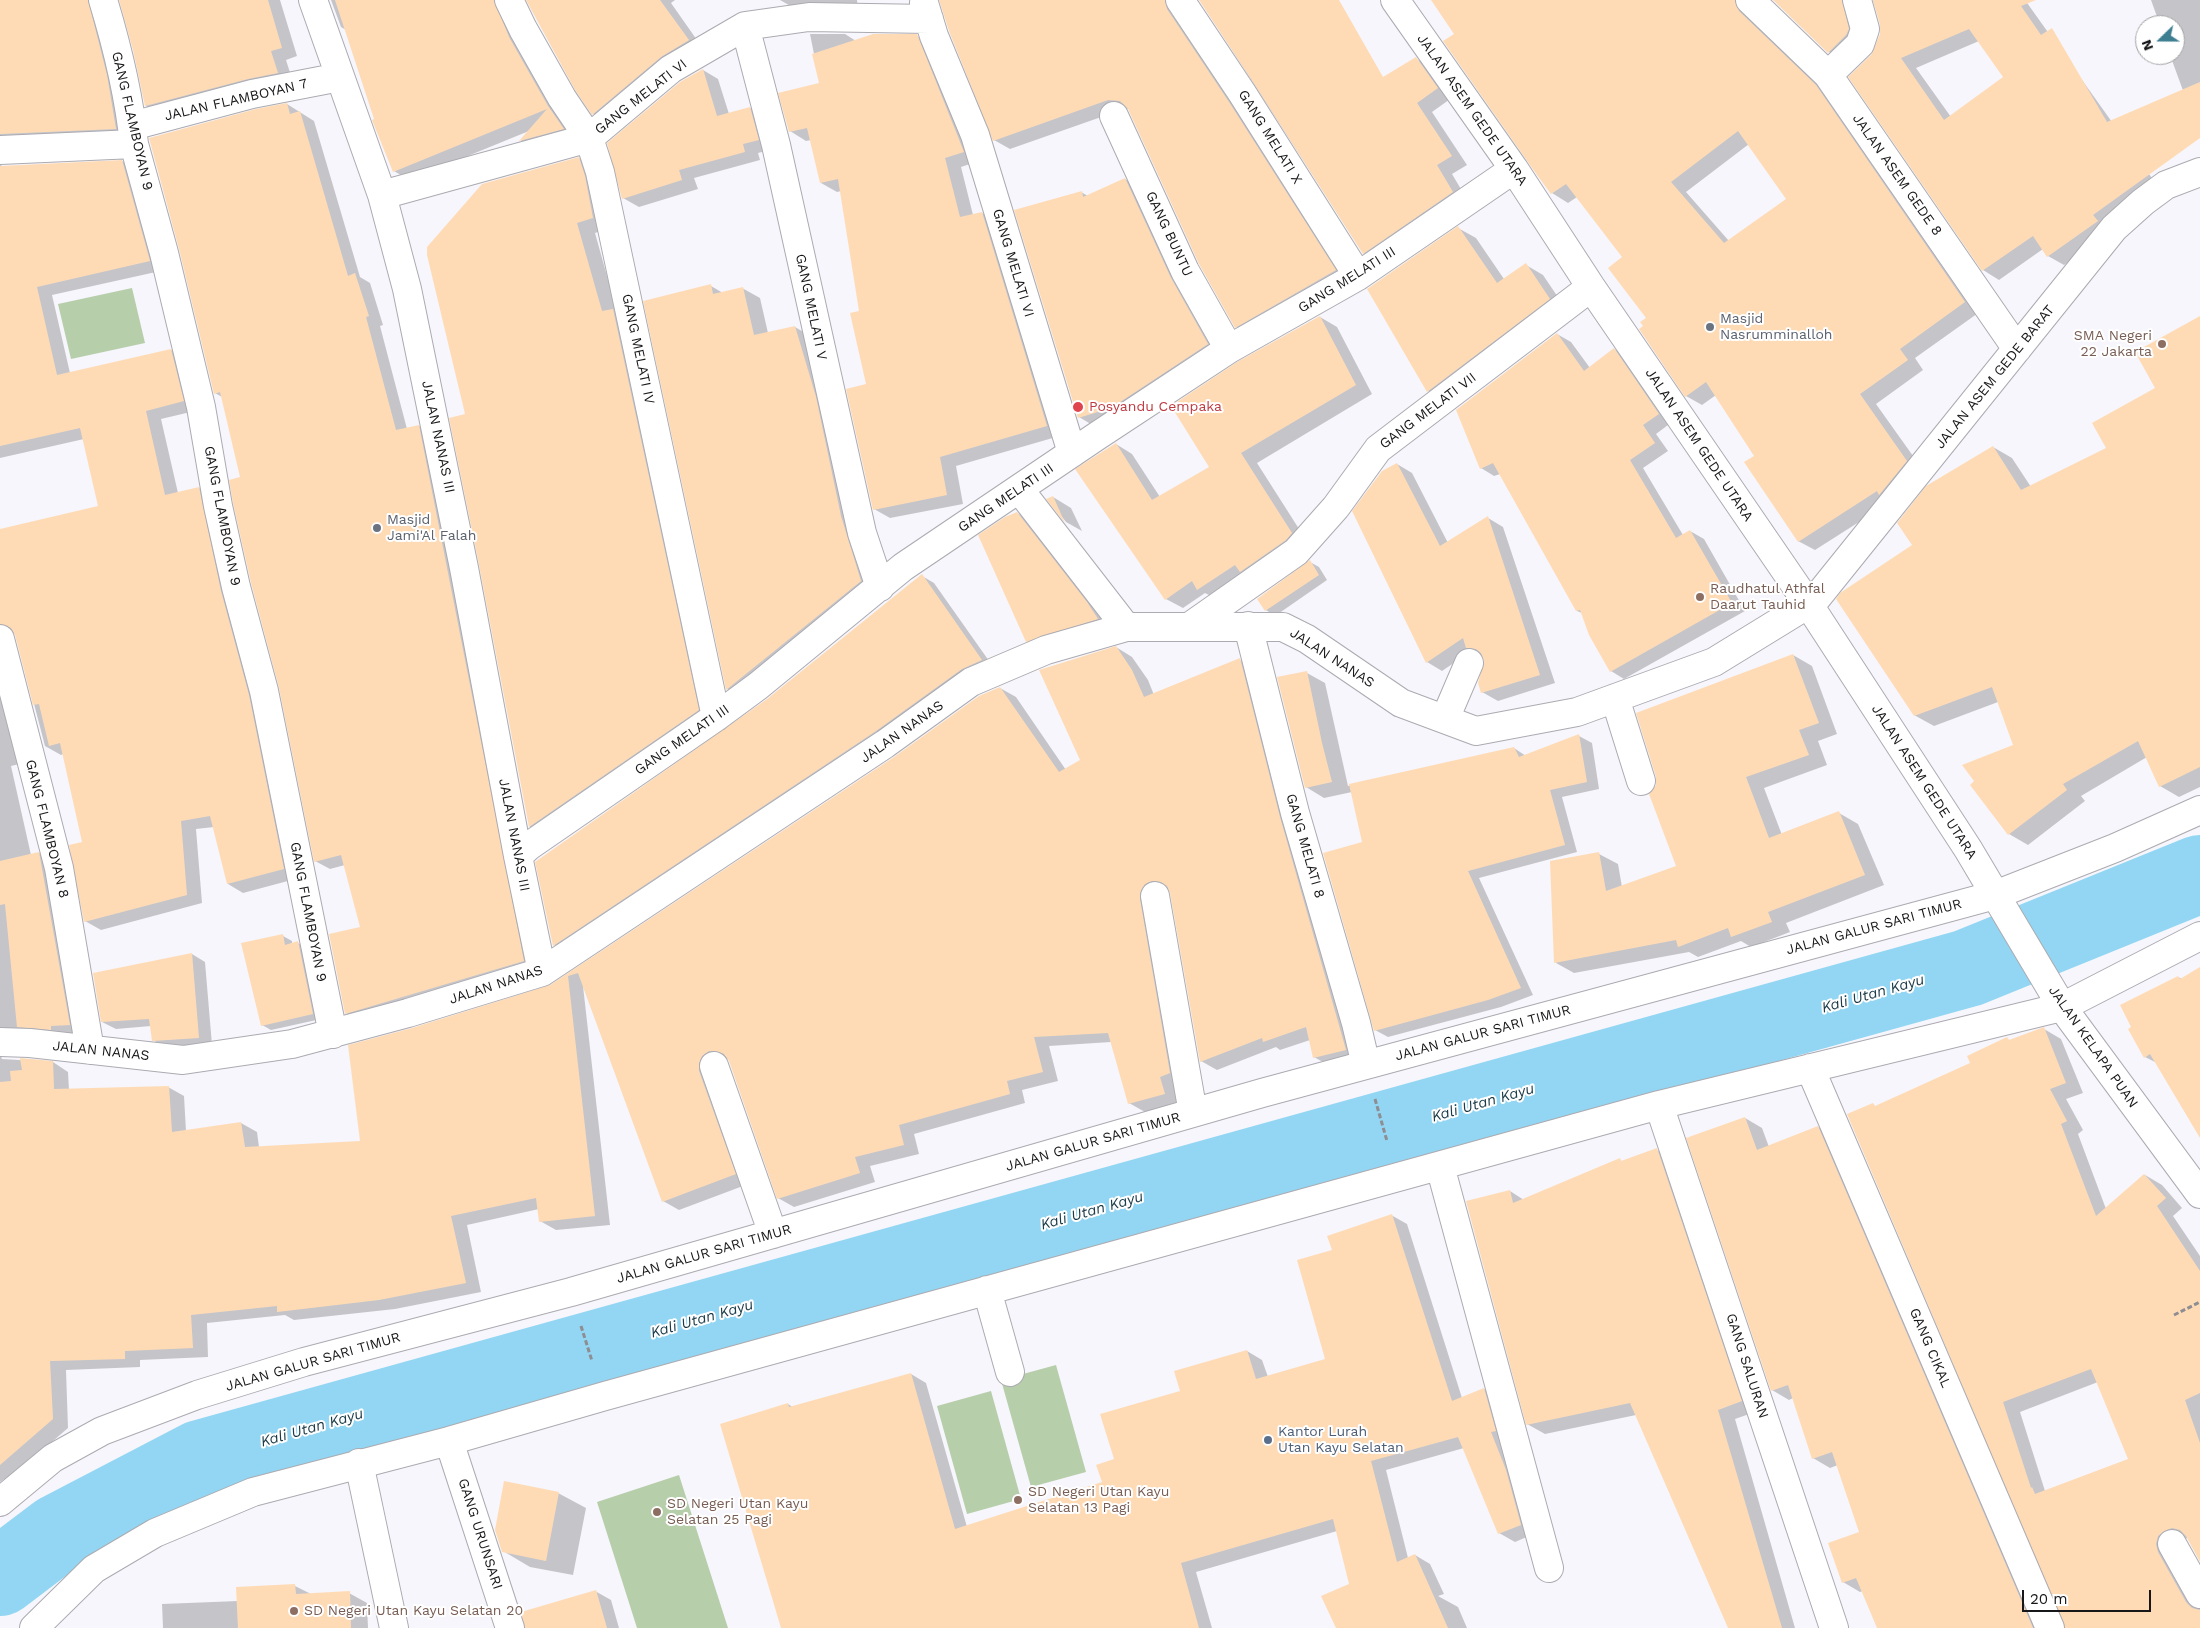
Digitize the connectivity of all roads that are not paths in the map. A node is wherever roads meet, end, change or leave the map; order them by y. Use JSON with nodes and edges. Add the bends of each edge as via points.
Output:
{"nodes":[{"id":1,"x":103,"y":0,"type":"edge"},
{"id":2,"x":313,"y":0,"type":"edge"},
{"id":3,"x":509,"y":0,"type":"edge"},
{"id":4,"x":1180,"y":0,"type":"edge"},
{"id":5,"x":1396,"y":0,"type":"edge"},
{"id":6,"x":1750,"y":0,"type":"edge"},
{"id":7,"x":1857,"y":0,"type":"edge"},
{"id":8,"x":926,"y":10,"type":"edge"},
{"id":9,"x":745,"y":26,"type":"junction"},
{"id":10,"x":1828,"y":75,"type":"junction"},
{"id":11,"x":340,"y":77,"type":"junction"},
{"id":12,"x":1114,"y":116,"type":"dead end"},
{"id":13,"x":133,"y":135,"type":"junction"},
{"id":14,"x":589,"y":138,"type":"junction"},
{"id":15,"x":0,"y":150,"type":"edge"},
{"id":16,"x":1514,"y":169,"type":"junction"},
{"id":17,"x":2200,"y":172,"type":"edge"},
{"id":18,"x":382,"y":195,"type":"junction"},
{"id":19,"x":1358,"y":276,"type":"junction"},
{"id":20,"x":1591,"y":288,"type":"junction"},
{"id":21,"x":1229,"y":349,"type":"junction"},
{"id":22,"x":2017,"y":349,"type":"junction"},
{"id":23,"x":1072,"y":453,"type":"junction"},
{"id":24,"x":1018,"y":489,"type":"junction"},
{"id":25,"x":880,"y":586,"type":"junction"},
{"id":26,"x":1809,"y":605,"type":"junction"},
{"id":27,"x":1248,"y":626,"type":"junction"},
{"id":28,"x":1126,"y":627,"type":"junction"},
{"id":29,"x":1189,"y":627,"type":"junction"},
{"id":30,"x":0,"y":639,"type":"edge"},
{"id":31,"x":1469,"y":663,"type":"dead end"},
{"id":32,"x":1615,"y":698,"type":"junction"},
{"id":33,"x":716,"y":717,"type":"junction"},
{"id":34,"x":1445,"y":719,"type":"junction"},
{"id":35,"x":1641,"y":781,"type":"dead end"},
{"id":36,"x":2200,"y":810,"type":"edge"},
{"id":37,"x":518,"y":856,"type":"junction"},
{"id":38,"x":1155,"y":896,"type":"dead end"},
{"id":39,"x":2001,"y":905,"type":"junction"},
{"id":40,"x":2200,"y":936,"type":"edge"},
{"id":41,"x":542,"y":972,"type":"junction"},
{"id":42,"x":2059,"y":1002,"type":"junction"},
{"id":43,"x":333,"y":1034,"type":"junction"},
{"id":44,"x":0,"y":1042,"type":"edge"},
{"id":45,"x":90,"y":1050,"type":"junction"},
{"id":46,"x":1366,"y":1065,"type":"junction"},
{"id":47,"x":714,"y":1066,"type":"dead end"},
{"id":48,"x":1810,"y":1068,"type":"junction"},
{"id":49,"x":1659,"y":1105,"type":"junction"},
{"id":50,"x":1193,"y":1113,"type":"junction"},
{"id":51,"x":1440,"y":1166,"type":"junction"},
{"id":52,"x":2200,"y":1194,"type":"edge"},
{"id":53,"x":773,"y":1234,"type":"junction"},
{"id":54,"x":987,"y":1290,"type":"junction"},
{"id":55,"x":1010,"y":1372,"type":"dead end"},
{"id":56,"x":449,"y":1441,"type":"junction"},
{"id":57,"x":359,"y":1463,"type":"junction"},
{"id":58,"x":0,"y":1502,"type":"edge"},
{"id":59,"x":2172,"y":1544,"type":"dead end"},
{"id":60,"x":1549,"y":1568,"type":"dead end"},
{"id":61,"x":2200,"y":1594,"type":"edge"},
{"id":62,"x":62,"y":1615,"type":"edge"},
{"id":63,"x":34,"y":1628,"type":"edge"},
{"id":64,"x":394,"y":1628,"type":"edge"},
{"id":65,"x":510,"y":1628,"type":"edge"},
{"id":66,"x":1834,"y":1628,"type":"edge"},
{"id":67,"x":2050,"y":1628,"type":"edge"}],
"edges":[{"from":1,"to":13,"type":"street","name":"GANG FLAMBOYAN 9"},
{"from":2,"to":11,"type":"street","name":"JALAN NANAS III"},
{"from":3,"to":14,"type":"street","name":"GANG MELATI IV","via":[[562,98]]},
{"from":4,"to":19,"type":"street","name":"GANG MELATI X"},
{"from":5,"to":16,"type":"street","name":"JALAN ASEM GEDE UTARA"},
{"from":6,"to":10,"type":"street","name":"JALAN ASEM GEDE 8"},
{"from":7,"to":10,"type":"street","via":[[1865,29],[1860,44]]},
{"from":8,"to":9,"type":"street","name":"GANG MELATI VI","via":[[809,17]]},
{"from":8,"to":23,"type":"street","name":"GANG MELATI VI","via":[[975,136]]},
{"from":9,"to":14,"type":"street","name":"GANG MELATI VI","via":[[671,69]]},
{"from":9,"to":25,"type":"street","name":"GANG MELATI V","via":[[776,145],[862,533]]},
{"from":10,"to":22,"type":"street","name":"JALAN ASEM GEDE 8"},
{"from":11,"to":13,"type":"street","name":"JALAN FLAMBOYAN 7","via":[[252,94]]},
{"from":11,"to":18,"type":"street","name":"JALAN NANAS III"},
{"from":12,"to":21,"type":"street","name":"GANG BUNTU","via":[[1185,271]]},
{"from":13,"to":15,"type":"street","name":"JALAN FLAMBOYAN 7"},
{"from":13,"to":43,"type":"street","name":"GANG FLAMBOYAN 9","via":[[201,406],[218,506],[264,691]]},
{"from":14,"to":18,"type":"street","name":"GANG MELATI VI"},
{"from":14,"to":33,"type":"street","name":"GANG MELATI IV","via":[[600,172]]},
{"from":16,"to":19,"type":"street","name":"GANG MELATI III"},
{"from":16,"to":20,"type":"street","name":"JALAN ASEM GEDE UTARA"},
{"from":17,"to":22,"type":"street","name":"JALAN ASEM GEDE BARAT","via":[[2166,184],[2114,228]]},
{"from":18,"to":37,"type":"street","name":"JALAN NANAS III","via":[[407,289],[434,418]]},
{"from":19,"to":21,"type":"street","name":"GANG MELATI III"},
{"from":20,"to":26,"type":"street","name":"JALAN ASEM GEDE UTARA"},
{"from":20,"to":29,"type":"street","name":"GANG MELATI VII","via":[[1378,449],[1336,507],[1296,552]]},
{"from":21,"to":23,"type":"street","name":"GANG MELATI III"},
{"from":22,"to":26,"type":"street","name":"JALAN ASEM GEDE BARAT"},
{"from":23,"to":24,"type":"street","name":"GANG MELATI III"},
{"from":24,"to":25,"type":"street","name":"GANG MELATI III"},
{"from":24,"to":28,"type":"street"},
{"from":25,"to":33,"type":"street","name":"GANG MELATI III"},
{"from":26,"to":32,"type":"street","name":"JALAN NANAS","via":[[1714,662]]},
{"from":26,"to":39,"type":"street","name":"JALAN ASEM GEDE UTARA"},
{"from":27,"to":29,"type":"street","name":"JALAN NANAS"},
{"from":27,"to":34,"type":"street","name":"JALAN NANAS","via":[[1283,626],[1400,703]]},
{"from":27,"to":46,"type":"street","name":"GANG MELATI 8","via":[[1295,813]]},
{"from":28,"to":29,"type":"street","name":"JALAN NANAS"},
{"from":28,"to":41,"type":"street","name":"JALAN NANAS","via":[[1046,650],[972,682],[885,744]]},
{"from":30,"to":45,"type":"street","name":"GANG FLAMBOYAN 8","via":[[59,868]]},
{"from":31,"to":34,"type":"street"},
{"from":32,"to":34,"type":"street","name":"JALAN NANAS","via":[[1577,712],[1476,730]]},
{"from":32,"to":35,"type":"street"},
{"from":33,"to":37,"type":"street","name":"GANG MELATI III"},
{"from":36,"to":39,"type":"street","name":"JALAN GALUR SARI TIMUR"},
{"from":37,"to":41,"type":"street","name":"JALAN NANAS III"},
{"from":38,"to":50,"type":"street"},
{"from":39,"to":42,"type":"street","name":"JALAN KELAPA PUAN"},
{"from":39,"to":46,"type":"street","name":"JALAN GALUR SARI TIMUR"},
{"from":40,"to":42,"type":"street"},
{"from":41,"to":43,"type":"street","name":"JALAN NANAS"},
{"from":42,"to":48,"type":"street"},
{"from":42,"to":52,"type":"street","name":"JALAN KELAPA PUAN"},
{"from":43,"to":45,"type":"street","name":"JALAN NANAS","via":[[292,1044],[183,1060]]},
{"from":44,"to":45,"type":"street","name":"JALAN NANAS"},
{"from":46,"to":50,"type":"street","name":"JALAN GALUR SARI TIMUR"},
{"from":47,"to":53,"type":"street"},
{"from":48,"to":49,"type":"street"},
{"from":48,"to":67,"type":"street","name":"GANG CIKAL"},
{"from":49,"to":51,"type":"street"},
{"from":49,"to":66,"type":"street","name":"GANG SALURAN"},
{"from":50,"to":53,"type":"street","name":"JALAN GALUR SARI TIMUR"},
{"from":51,"to":54,"type":"street"},
{"from":51,"to":60,"type":"street"},
{"from":53,"to":58,"type":"street","name":"JALAN GALUR SARI TIMUR","via":[[571,1292],[304,1362],[197,1395],[102,1431],[53,1458]]},
{"from":54,"to":55,"type":"street"},
{"from":54,"to":56,"type":"street"},
{"from":56,"to":57,"type":"street"},
{"from":56,"to":65,"type":"street","name":"GANG URUNSARI"},
{"from":57,"to":62,"type":"street","via":[[254,1492],[155,1533],[94,1569]]},
{"from":57,"to":64,"type":"street"},
{"from":59,"to":61,"type":"street"},
{"from":62,"to":63,"type":"street"}]}
